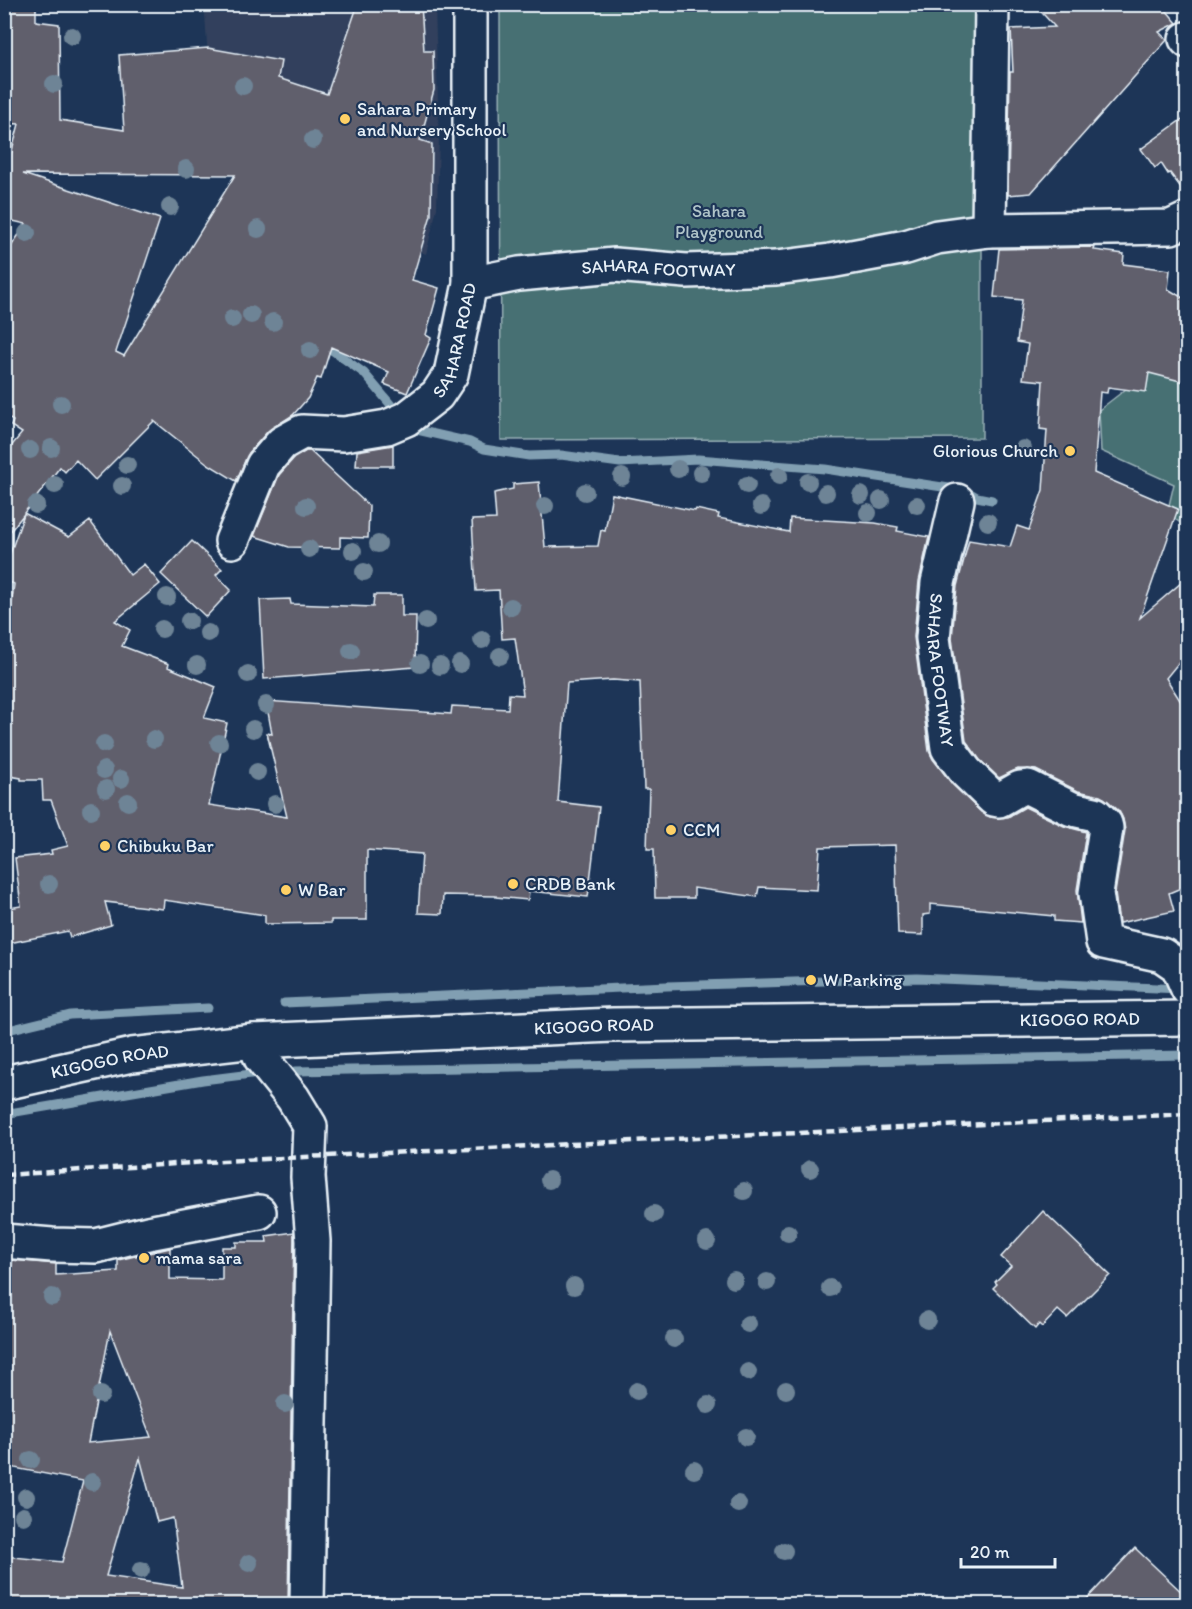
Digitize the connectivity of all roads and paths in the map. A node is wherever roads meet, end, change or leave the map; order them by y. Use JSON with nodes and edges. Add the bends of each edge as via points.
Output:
{"nodes":[{"id":1,"x":470,"y":4,"type":"edge"},
{"id":2,"x":993,"y":4,"type":"edge"},
{"id":3,"x":1188,"y":219,"type":"edge"},
{"id":4,"x":989,"y":230,"type":"junction"},
{"id":5,"x":470,"y":284,"type":"junction"},
{"id":6,"x":957,"y":501,"type":"dead end"},
{"id":7,"x":232,"y":541,"type":"dead end"},
{"id":8,"x":1186,"y":1004,"type":"edge"},
{"id":9,"x":254,"y":1041,"type":"junction"},
{"id":10,"x":4,"y":1083,"type":"edge"},
{"id":11,"x":260,"y":1212,"type":"dead end"},
{"id":12,"x":4,"y":1240,"type":"edge"},
{"id":13,"x":307,"y":1605,"type":"edge"}],
"edges":[{"from":1,"to":5,"type":"street","name":"SAHARA ROAD"},
{"from":2,"to":4,"type":"street"},
{"from":3,"to":4,"type":"street","name":"SAHARA FOOTWAY","via":[[1171,227]]},
{"from":4,"to":5,"type":"street","name":"SAHARA FOOTWAY","via":[[777,268],[686,271],[615,265],[519,274]]},
{"from":5,"to":7,"type":"street","name":"SAHARA ROAD","via":[[451,374],[437,395],[406,419],[387,427],[344,434],[302,432],[282,443],[263,465]]},
{"from":6,"to":8,"type":"street","name":"SAHARA FOOTWAY","via":[[938,583],[933,638],[948,748],[994,799],[1028,787],[1072,810],[1095,814],[1105,824],[1096,893],[1103,942],[1162,955],[1178,966]]},
{"from":8,"to":9,"type":"street","name":"KIGOGO ROAD"},
{"from":9,"to":10,"type":"street","name":"KIGOGO ROAD","via":[[132,1055]]},
{"from":9,"to":13,"type":"street","via":[[261,1058],[310,1126],[308,1177],[313,1241]]},
{"from":11,"to":12,"type":"street","via":[[96,1246]]}]}
